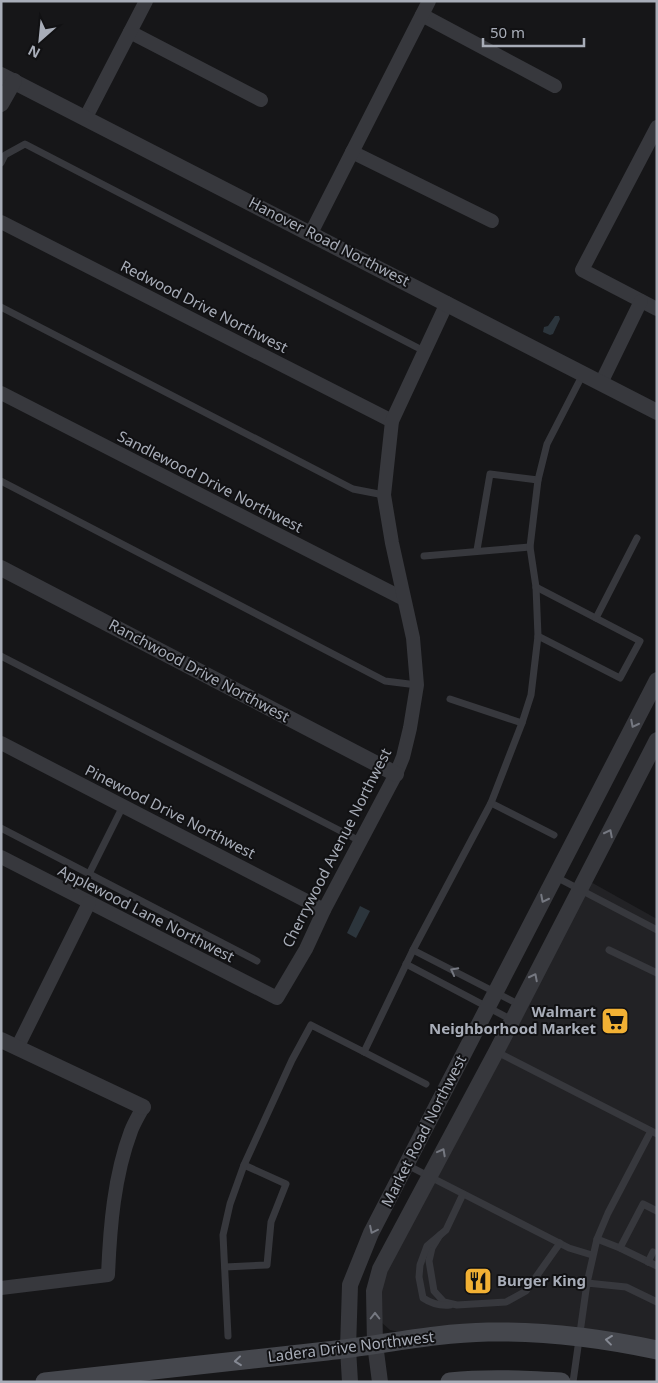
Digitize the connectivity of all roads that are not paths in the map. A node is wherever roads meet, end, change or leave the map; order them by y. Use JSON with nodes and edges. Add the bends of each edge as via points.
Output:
{"nodes":[{"id":1,"x":146,"y":1,"type":"edge"},
{"id":2,"x":429,"y":1,"type":"edge"},
{"id":3,"x":422,"y":15,"type":"junction"},
{"id":4,"x":130,"y":32,"type":"junction"},
{"id":5,"x":8,"y":78,"type":"edge"},
{"id":6,"x":555,"y":86,"type":"dead end"},
{"id":7,"x":261,"y":100,"type":"dead end"},
{"id":8,"x":1,"y":104,"type":"edge"},
{"id":9,"x":86,"y":117,"type":"junction"},
{"id":10,"x":656,"y":132,"type":"edge"},
{"id":11,"x":352,"y":152,"type":"junction"},
{"id":12,"x":1,"y":163,"type":"edge"},
{"id":13,"x":492,"y":221,"type":"dead end"},
{"id":14,"x":1,"y":222,"type":"edge"},
{"id":15,"x":311,"y":233,"type":"junction"},
{"id":16,"x":641,"y":302,"type":"junction"},
{"id":17,"x":446,"y":303,"type":"junction"},
{"id":18,"x":1,"y":307,"type":"edge"},
{"id":19,"x":657,"y":309,"type":"edge"},
{"id":20,"x":424,"y":351,"type":"junction"},
{"id":21,"x":583,"y":374,"type":"junction"},
{"id":22,"x":601,"y":383,"type":"junction"},
{"id":23,"x":1,"y":394,"type":"edge"},
{"id":24,"x":657,"y":412,"type":"edge"},
{"id":25,"x":392,"y":421,"type":"junction"},
{"id":26,"x":538,"y":480,"type":"junction"},
{"id":27,"x":1,"y":481,"type":"edge"},
{"id":28,"x":384,"y":495,"type":"junction"},
{"id":29,"x":638,"y":538,"type":"dead end"},
{"id":30,"x":530,"y":547,"type":"junction"},
{"id":31,"x":477,"y":550,"type":"junction"},
{"id":32,"x":424,"y":556,"type":"dead end"},
{"id":33,"x":1,"y":568,"type":"edge"},
{"id":34,"x":536,"y":587,"type":"junction"},
{"id":35,"x":404,"y":598,"type":"junction"},
{"id":36,"x":596,"y":618,"type":"junction"},
{"id":37,"x":538,"y":636,"type":"junction"},
{"id":38,"x":1,"y":656,"type":"edge"},
{"id":39,"x":657,"y":680,"type":"edge"},
{"id":40,"x":417,"y":684,"type":"junction"},
{"id":41,"x":450,"y":699,"type":"dead end"},
{"id":42,"x":522,"y":724,"type":"junction"},
{"id":43,"x":657,"y":740,"type":"edge"},
{"id":44,"x":1,"y":743,"type":"edge"},
{"id":45,"x":396,"y":774,"type":"junction"},
{"id":46,"x":491,"y":803,"type":"junction"},
{"id":47,"x":123,"y":806,"type":"junction"},
{"id":48,"x":1,"y":828,"type":"edge"},
{"id":49,"x":554,"y":835,"type":"dead end"},
{"id":50,"x":360,"y":841,"type":"junction"},
{"id":51,"x":1,"y":857,"type":"edge"},
{"id":52,"x":89,"y":874,"type":"junction"},
{"id":53,"x":556,"y":877,"type":"junction"},
{"id":54,"x":580,"y":890,"type":"junction"},
{"id":55,"x":89,"y":903,"type":"junction"},
{"id":56,"x":324,"y":910,"type":"junction"},
{"id":57,"x":657,"y":930,"type":"edge"},
{"id":58,"x":413,"y":950,"type":"junction"},
{"id":59,"x":609,"y":950,"type":"dead end"},
{"id":60,"x":257,"y":962,"type":"dead end"},
{"id":61,"x":406,"y":964,"type":"junction"},
{"id":62,"x":657,"y":973,"type":"edge"},
{"id":63,"x":277,"y":998,"type":"joint"},
{"id":64,"x":492,"y":1000,"type":"junction"},
{"id":65,"x":520,"y":1005,"type":"junction"},
{"id":66,"x":512,"y":1020,"type":"junction"},
{"id":67,"x":1,"y":1040,"type":"edge"},
{"id":68,"x":17,"y":1048,"type":"junction"},
{"id":69,"x":364,"y":1052,"type":"junction"},
{"id":70,"x":496,"y":1052,"type":"junction"},
{"id":71,"x":426,"y":1084,"type":"dead end"},
{"id":72,"x":143,"y":1107,"type":"joint"},
{"id":73,"x":654,"y":1132,"type":"edge"},
{"id":74,"x":244,"y":1165,"type":"junction"},
{"id":75,"x":407,"y":1165,"type":"junction"},
{"id":76,"x":428,"y":1176,"type":"junction"},
{"id":77,"x":463,"y":1194,"type":"junction"},
{"id":78,"x":657,"y":1211,"type":"edge"},
{"id":79,"x":440,"y":1235,"type":"junction"},
{"id":80,"x":596,"y":1239,"type":"junction"},
{"id":81,"x":560,"y":1244,"type":"junction"},
{"id":82,"x":620,"y":1248,"type":"junction"},
{"id":83,"x":653,"y":1252,"type":"dead end"},
{"id":84,"x":592,"y":1255,"type":"junction"},
{"id":85,"x":648,"y":1262,"type":"junction"},
{"id":86,"x":657,"y":1266,"type":"edge"},
{"id":87,"x":225,"y":1267,"type":"junction"},
{"id":88,"x":587,"y":1282,"type":"junction"},
{"id":89,"x":1,"y":1288,"type":"edge"},
{"id":90,"x":657,"y":1302,"type":"edge"},
{"id":91,"x":457,"y":1305,"type":"junction"},
{"id":92,"x":228,"y":1336,"type":"dead end"},
{"id":93,"x":579,"y":1337,"type":"junction"},
{"id":94,"x":375,"y":1344,"type":"junction"},
{"id":95,"x":348,"y":1348,"type":"junction"},
{"id":96,"x":657,"y":1350,"type":"edge"},
{"id":97,"x":45,"y":1382,"type":"edge"},
{"id":98,"x":350,"y":1382,"type":"edge"},
{"id":99,"x":380,"y":1382,"type":"edge"},
{"id":100,"x":450,"y":1382,"type":"edge"},
{"id":101,"x":561,"y":1382,"type":"edge"},
{"id":102,"x":573,"y":1382,"type":"edge"}],
"edges":[{"from":1,"to":4,"type":"street"},
{"from":2,"to":3,"type":"street"},
{"from":3,"to":6,"type":"street"},
{"from":3,"to":11,"type":"street"},
{"from":4,"to":7,"type":"street"},
{"from":4,"to":9,"type":"street"},
{"from":5,"to":8,"type":"street"},
{"from":5,"to":9,"type":"street","name":"Hanover Road Northwest"},
{"from":9,"to":15,"type":"street","name":"Hanover Road Northwest"},
{"from":10,"to":16,"type":"street","via":[[582,270]]},
{"from":11,"to":13,"type":"street"},
{"from":11,"to":15,"type":"street"},
{"from":12,"to":20,"type":"lane","via":[[5,155],[25,144]]},
{"from":14,"to":25,"type":"street","name":"Redwood Drive Northwest"},
{"from":15,"to":17,"type":"street","name":"Hanover Road Northwest"},
{"from":16,"to":19,"type":"street"},
{"from":16,"to":22,"type":"street"},
{"from":17,"to":20,"type":"street","name":"Cherrywood Avenue Northwest"},
{"from":17,"to":21,"type":"street","name":"Hanover Road Northwest"},
{"from":18,"to":28,"type":"lane","via":[[353,489]]},
{"from":20,"to":25,"type":"street","name":"Cherrywood Avenue Northwest"},
{"from":21,"to":22,"type":"street","name":"Hanover Road Northwest"},
{"from":21,"to":26,"type":"lane","via":[[547,444]]},
{"from":22,"to":24,"type":"street","name":"Hanover Road Northwest"},
{"from":23,"to":35,"type":"street","name":"Sandlewood Drive Northwest"},
{"from":25,"to":28,"type":"street","name":"Cherrywood Avenue Northwest"},
{"from":26,"to":30,"type":"lane"},
{"from":26,"to":31,"type":"lane","via":[[490,474]]},
{"from":27,"to":40,"type":"lane","via":[[385,681]]},
{"from":28,"to":35,"type":"street","name":"Cherrywood Avenue Northwest"},
{"from":29,"to":36,"type":"lane"},
{"from":30,"to":31,"type":"lane"},
{"from":30,"to":34,"type":"lane"},
{"from":31,"to":32,"type":"lane"},
{"from":33,"to":45,"type":"street","name":"Ranchwood Drive Northwest"},
{"from":34,"to":36,"type":"lane"},
{"from":34,"to":37,"type":"lane"},
{"from":35,"to":40,"type":"street","name":"Cherrywood Avenue Northwest","via":[[413,638]]},
{"from":36,"to":37,"type":"lane","via":[[640,641],[620,678]]},
{"from":37,"to":42,"type":"lane","via":[[531,695]]},
{"from":38,"to":50,"type":"lane"},
{"from":39,"to":53,"type":"street","name":"Market Road Northwest","one_way":true},
{"from":40,"to":45,"type":"street","name":"Cherrywood Avenue Northwest","via":[[410,728]]},
{"from":41,"to":42,"type":"lane"},
{"from":42,"to":46,"type":"lane"},
{"from":54,"to":43,"type":"street","name":"Market Road Northwest","one_way":true},
{"from":44,"to":47,"type":"street","name":"Pinewood Drive Northwest"},
{"from":45,"to":50,"type":"street","name":"Cherrywood Avenue Northwest"},
{"from":46,"to":49,"type":"lane"},
{"from":46,"to":58,"type":"lane"},
{"from":47,"to":52,"type":"lane"},
{"from":47,"to":56,"type":"street","name":"Pinewood Drive Northwest"},
{"from":48,"to":52,"type":"lane"},
{"from":50,"to":56,"type":"street","name":"Cherrywood Avenue Northwest"},
{"from":51,"to":55,"type":"street","name":"Applewood Lane Northwest"},
{"from":52,"to":60,"type":"lane"},
{"from":53,"to":54,"type":"lane"},
{"from":53,"to":64,"type":"street","name":"Market Road Northwest","one_way":true},
{"from":54,"to":57,"type":"lane"},
{"from":65,"to":54,"type":"street","name":"Market Road Northwest","one_way":true},
{"from":55,"to":63,"type":"street","name":"Applewood Lane Northwest"},
{"from":55,"to":68,"type":"street"},
{"from":56,"to":63,"type":"street","name":"Cherrywood Avenue Northwest","via":[[306,950]]},
{"from":58,"to":61,"type":"lane"},
{"from":64,"to":58,"type":"lane","one_way":true},
{"from":59,"to":62,"type":"lane"},
{"from":61,"to":64,"type":"lane"},
{"from":61,"to":69,"type":"lane"},
{"from":64,"to":65,"type":"lane"},
{"from":64,"to":66,"type":"lane"},
{"from":64,"to":75,"type":"street","name":"Market Road Northwest"},
{"from":65,"to":66,"type":"street","name":"Market Road Northwest"},
{"from":66,"to":70,"type":"street","name":"Market Road Northwest"},
{"from":67,"to":68,"type":"street"},
{"from":68,"to":72,"type":"street"},
{"from":69,"to":71,"type":"lane"},
{"from":69,"to":74,"type":"lane","via":[[311,1025]]},
{"from":70,"to":73,"type":"lane"},
{"from":76,"to":70,"type":"street","name":"Market Road Northwest","one_way":true},
{"from":72,"to":89,"type":"street","via":[[131,1130],[122,1162],[110,1232],[108,1275]]},
{"from":73,"to":80,"type":"lane"},
{"from":74,"to":87,"type":"lane","via":[[223,1235]]},
{"from":74,"to":87,"type":"lane","via":[[286,1184],[271,1222],[266,1265]]},
{"from":75,"to":76,"type":"lane"},
{"from":75,"to":95,"type":"street","name":"Market Road Northwest","one_way":true,"via":[[371,1234],[350,1286]]},
{"from":76,"to":77,"type":"lane"},
{"from":94,"to":76,"type":"street","name":"Market Road Northwest","one_way":true,"via":[[374,1290],[380,1269]]},
{"from":77,"to":79,"type":"lane","via":[[446,1230]]},
{"from":77,"to":81,"type":"lane"},
{"from":78,"to":82,"type":"lane","via":[[643,1204]]},
{"from":79,"to":91,"type":"lane","via":[[429,1261],[434,1291],[444,1302]]},
{"from":79,"to":91,"type":"lane","via":[[427,1246],[420,1265],[423,1298],[440,1306]]},
{"from":80,"to":82,"type":"lane"},
{"from":80,"to":84,"type":"lane"},
{"from":81,"to":84,"type":"lane"},
{"from":81,"to":91,"type":"lane","via":[[526,1292],[506,1302]]},
{"from":82,"to":85,"type":"lane"},
{"from":83,"to":85,"type":"lane"},
{"from":84,"to":88,"type":"lane"},
{"from":85,"to":86,"type":"lane"},
{"from":87,"to":92,"type":"lane"},
{"from":88,"to":90,"type":"lane","via":[[626,1287]]},
{"from":88,"to":93,"type":"lane"},
{"from":93,"to":94,"type":"main road","name":"Ladera Drive Northwest","via":[[487,1332]]},
{"from":96,"to":93,"type":"main road","name":"Ladera Drive Northwest","one_way":true},
{"from":93,"to":102,"type":"lane"},
{"from":94,"to":95,"type":"main road","name":"Ladera Drive Northwest"},
{"from":94,"to":99,"type":"street","name":"Market Road Northwest"},
{"from":95,"to":97,"type":"main road","name":"Ladera Drive Northwest","one_way":true},
{"from":95,"to":98,"type":"street","name":"Market Road Northwest"},
{"from":100,"to":101,"type":"main road"}]}
